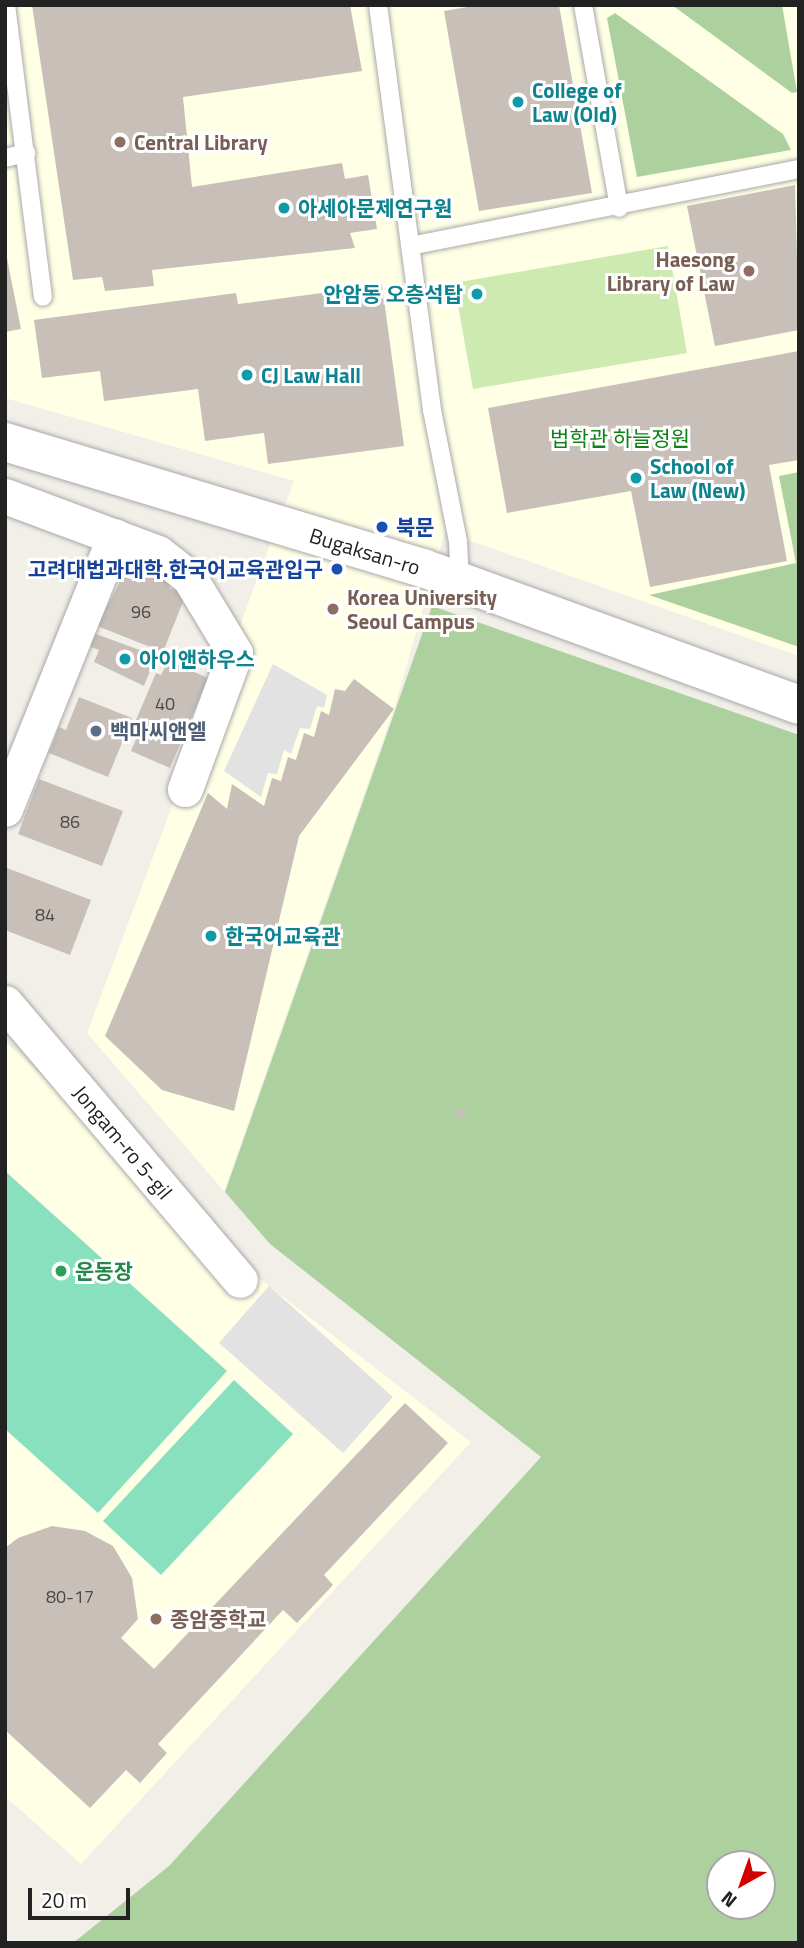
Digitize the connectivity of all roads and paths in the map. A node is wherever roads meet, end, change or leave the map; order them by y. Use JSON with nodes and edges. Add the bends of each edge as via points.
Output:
{"nodes":[{"id":1,"x":6,"y":5,"type":"edge"},
{"id":2,"x":378,"y":5,"type":"edge"},
{"id":3,"x":583,"y":5,"type":"edge"},
{"id":4,"x":26,"y":153,"type":"junction"},
{"id":5,"x":5,"y":158,"type":"edge"},
{"id":6,"x":799,"y":169,"type":"edge"},
{"id":7,"x":620,"y":208,"type":"junction"},
{"id":8,"x":410,"y":246,"type":"junction"},
{"id":9,"x":43,"y":297,"type":"dead end"},
{"id":10,"x":5,"y":442,"type":"edge"},
{"id":11,"x":5,"y":496,"type":"edge"},
{"id":12,"x":115,"y":536,"type":"junction"},
{"id":13,"x":460,"y":584,"type":"junction"},
{"id":14,"x":799,"y":705,"type":"edge"},
{"id":15,"x":185,"y":789,"type":"dead end"},
{"id":16,"x":5,"y":809,"type":"edge"},
{"id":17,"x":5,"y":1003,"type":"edge"},
{"id":18,"x":240,"y":1280,"type":"dead end"}],
"edges":[{"from":1,"to":4,"type":"lane"},
{"from":2,"to":8,"type":"lane"},
{"from":3,"to":7,"type":"lane"},
{"from":4,"to":5,"type":"lane"},
{"from":4,"to":9,"type":"lane"},
{"from":6,"to":7,"type":"lane"},
{"from":7,"to":8,"type":"lane"},
{"from":8,"to":13,"type":"lane","via":[[432,410],[458,541]]},
{"from":10,"to":13,"type":"street","name":"Bugaksan-ro","via":[[423,568]]},
{"from":11,"to":12,"type":"street"},
{"from":12,"to":15,"type":"street","via":[[177,565],[235,653]]},
{"from":12,"to":16,"type":"street"},
{"from":13,"to":14,"type":"street","name":"Bugaksan-ro"},
{"from":17,"to":18,"type":"street","name":"Jongam-ro 5-gil"}]}
